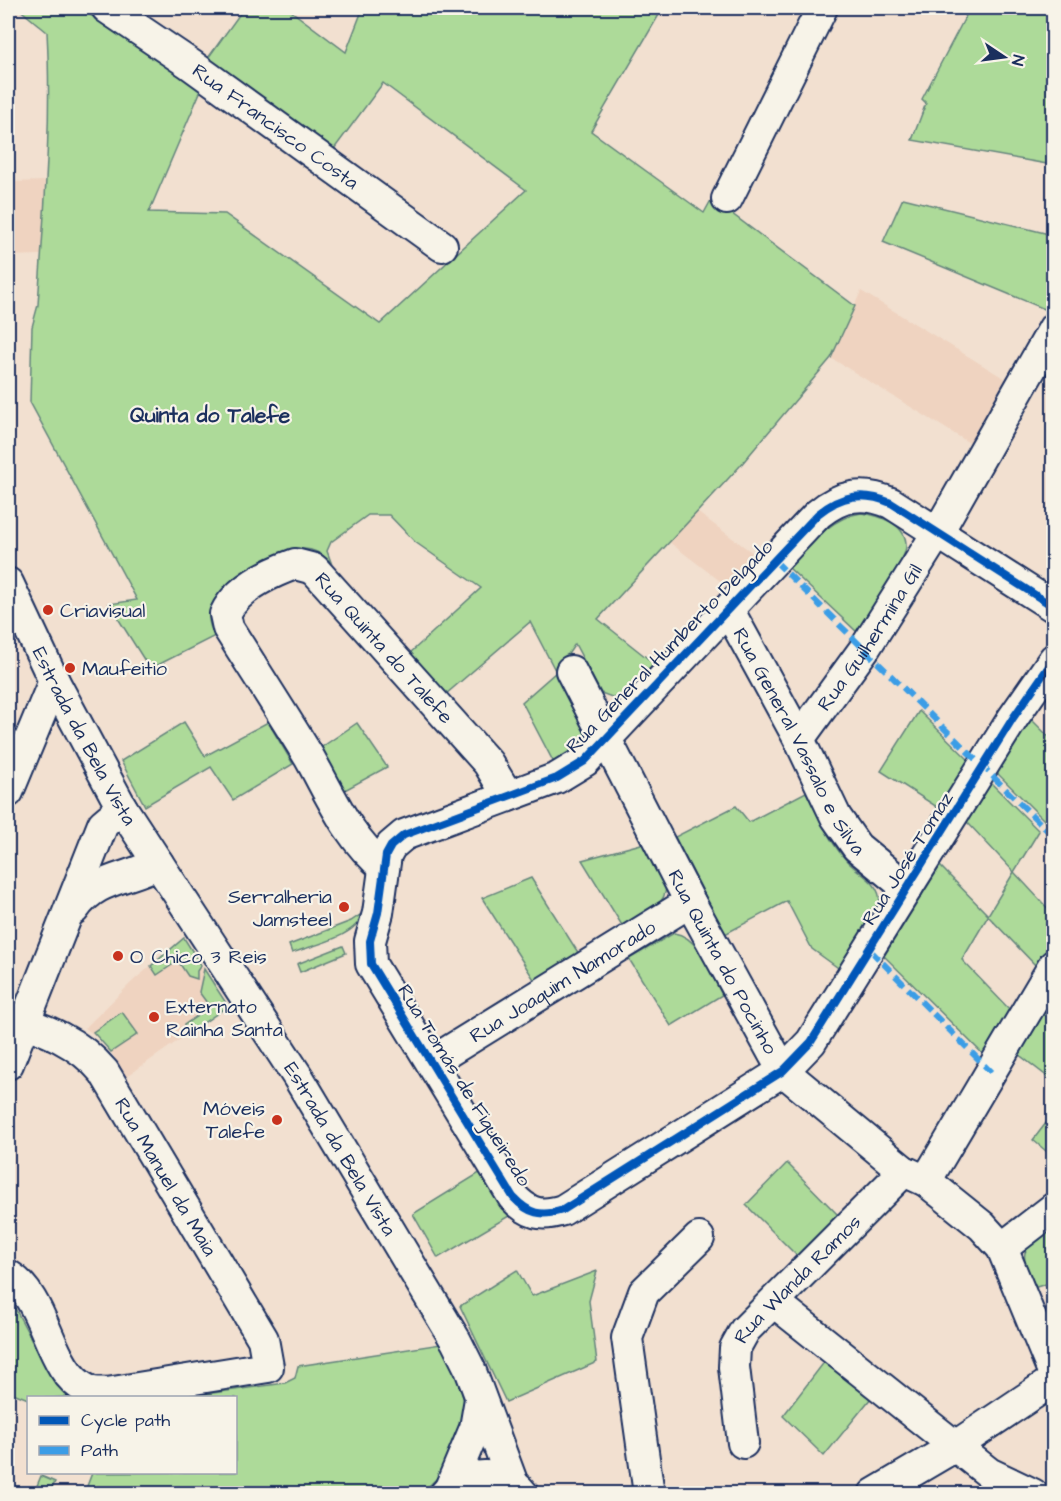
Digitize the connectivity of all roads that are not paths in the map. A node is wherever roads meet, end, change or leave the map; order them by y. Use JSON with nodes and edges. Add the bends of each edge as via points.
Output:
{"nodes":[{"id":1,"x":107,"y":8,"type":"edge"},
{"id":2,"x":822,"y":8,"type":"edge"},
{"id":3,"x":726,"y":199,"type":"dead end"},
{"id":4,"x":442,"y":246,"type":"dead end"},
{"id":5,"x":1053,"y":328,"type":"edge"},
{"id":6,"x":938,"y":532,"type":"junction"},
{"id":7,"x":9,"y":589,"type":"edge"},
{"id":8,"x":1053,"y":607,"type":"edge"},
{"id":9,"x":729,"y":610,"type":"junction"},
{"id":10,"x":1053,"y":659,"type":"edge"},
{"id":11,"x":571,"y":671,"type":"dead end"},
{"id":12,"x":54,"y":681,"type":"junction"},
{"id":13,"x":606,"y":738,"type":"junction"},
{"id":14,"x":799,"y":739,"type":"junction"},
{"id":15,"x":8,"y":792,"type":"edge"},
{"id":16,"x":508,"y":796,"type":"junction"},
{"id":17,"x":122,"y":808,"type":"junction"},
{"id":18,"x":93,"y":847,"type":"junction"},
{"id":19,"x":158,"y":863,"type":"junction"},
{"id":20,"x":384,"y":867,"type":"junction"},
{"id":21,"x":112,"y":880,"type":"junction"},
{"id":22,"x":907,"y":888,"type":"junction"},
{"id":23,"x":381,"y":896,"type":"joint"},
{"id":24,"x":690,"y":902,"type":"junction"},
{"id":25,"x":64,"y":924,"type":"junction"},
{"id":26,"x":1051,"y":976,"type":"edge"},
{"id":27,"x":16,"y":1019,"type":"edge"},
{"id":28,"x":433,"y":1061,"type":"junction"},
{"id":29,"x":8,"y":1064,"type":"edge"},
{"id":30,"x":783,"y":1071,"type":"junction"},
{"id":31,"x":915,"y":1176,"type":"junction"},
{"id":32,"x":1053,"y":1208,"type":"edge"},
{"id":33,"x":699,"y":1238,"type":"dead end"},
{"id":34,"x":1002,"y":1248,"type":"junction"},
{"id":35,"x":8,"y":1275,"type":"edge"},
{"id":36,"x":774,"y":1302,"type":"junction"},
{"id":37,"x":1053,"y":1374,"type":"edge"},
{"id":38,"x":1053,"y":1380,"type":"edge"},
{"id":39,"x":480,"y":1399,"type":"junction"},
{"id":40,"x":743,"y":1443,"type":"dead end"},
{"id":41,"x":954,"y":1447,"type":"junction"},
{"id":42,"x":518,"y":1489,"type":"edge"},
{"id":43,"x":448,"y":1491,"type":"edge"},
{"id":44,"x":649,"y":1494,"type":"edge"},
{"id":45,"x":874,"y":1494,"type":"edge"},
{"id":46,"x":1034,"y":1494,"type":"edge"}],
"edges":[{"from":1,"to":4,"type":"street","name":"Rua Francisco Costa"},
{"from":2,"to":3,"type":"street"},
{"from":5,"to":6,"type":"street"},
{"from":6,"to":8,"type":"street","name":"Rua General Humberto Delgado"},
{"from":6,"to":9,"type":"street","name":"Rua General Humberto Delgado","via":[[877,497],[848,497],[833,502]]},
{"from":6,"to":14,"type":"street","name":"Rua Guilhermina Gil","via":[[865,648]]},
{"from":7,"to":12,"type":"street","name":"Estrada da Bela Vista"},
{"from":9,"to":13,"type":"street","name":"Rua General Humberto Delgado"},
{"from":9,"to":14,"type":"street","name":"Rua General Vassalo e Silva"},
{"from":10,"to":22,"type":"street","name":"Rua José Tomaz"},
{"from":11,"to":13,"type":"street","name":"Rua Quinta do Pocinho"},
{"from":12,"to":15,"type":"street"},
{"from":12,"to":17,"type":"street","name":"Estrada da Bela Vista"},
{"from":13,"to":16,"type":"street","name":"Rua General Humberto Delgado","via":[[585,761],[557,778]]},
{"from":13,"to":24,"type":"street","name":"Rua Quinta do Pocinho"},
{"from":14,"to":22,"type":"street","name":"Rua General Vassalo e Silva","via":[[836,817],[857,847]]},
{"from":16,"to":20,"type":"street","name":"Rua General Humberto Delgado","via":[[404,835],[391,846]]},
{"from":16,"to":20,"type":"street","name":"Rua Quinta do Talefe","via":[[488,763],[314,569],[295,564],[244,590],[225,614],[228,628],[350,832]]},
{"from":17,"to":18,"type":"street","via":[[103,824]]},
{"from":17,"to":19,"type":"street","name":"Estrada da Bela Vista"},
{"from":18,"to":21,"type":"street","via":[[99,869]]},
{"from":18,"to":25,"type":"street"},
{"from":19,"to":21,"type":"street"},
{"from":19,"to":39,"type":"street","name":"Estrada da Bela Vista","via":[[304,1087],[456,1341]]},
{"from":20,"to":23,"type":"street","name":"Rua General Humberto Delgado"},
{"from":21,"to":25,"type":"street","via":[[82,898]]},
{"from":22,"to":30,"type":"street","name":"Rua José Tomaz","via":[[822,1026]]},
{"from":23,"to":28,"type":"street","name":"Rua Tomás de Figueiredo","via":[[370,941],[371,964]]},
{"from":24,"to":28,"type":"street","name":"Rua Joaquim Namorado"},
{"from":24,"to":30,"type":"street","name":"Rua Quinta do Pocinho"},
{"from":25,"to":27,"type":"street"},
{"from":26,"to":31,"type":"street","name":"Rua Wanda Ramos"},
{"from":27,"to":29,"type":"street"},
{"from":27,"to":35,"type":"street","name":"Rua Manuel da Maia","via":[[73,1043],[104,1072],[263,1339],[268,1368],[106,1393],[89,1391],[64,1366],[28,1294]]},
{"from":28,"to":30,"type":"street","name":"Rua Tomás de Figueiredo","via":[[513,1197],[534,1214],[548,1215],[563,1210]]},
{"from":30,"to":31,"type":"street","name":"Rua Quinta do Pocinho"},
{"from":31,"to":34,"type":"street","name":"Rua Quinta do Pocinho","via":[[982,1226]]},
{"from":31,"to":36,"type":"street","name":"Rua Wanda Ramos"},
{"from":32,"to":34,"type":"street"},
{"from":33,"to":44,"type":"street","via":[[644,1292],[627,1338]]},
{"from":34,"to":37,"type":"street","name":"Rua Quinta do Pocinho"},
{"from":36,"to":40,"type":"street","name":"Rua Wanda Ramos","via":[[745,1329],[735,1348]]},
{"from":36,"to":41,"type":"street"},
{"from":38,"to":41,"type":"street"},
{"from":39,"to":42,"type":"street","name":"Estrada da Bela Vista"},
{"from":39,"to":43,"type":"street","via":[[476,1428]]},
{"from":41,"to":45,"type":"street"},
{"from":41,"to":46,"type":"street","via":[[989,1473]]},
{"from":42,"to":43,"type":"street","via":[[497,1477],[481,1475],[465,1479]]}]}
